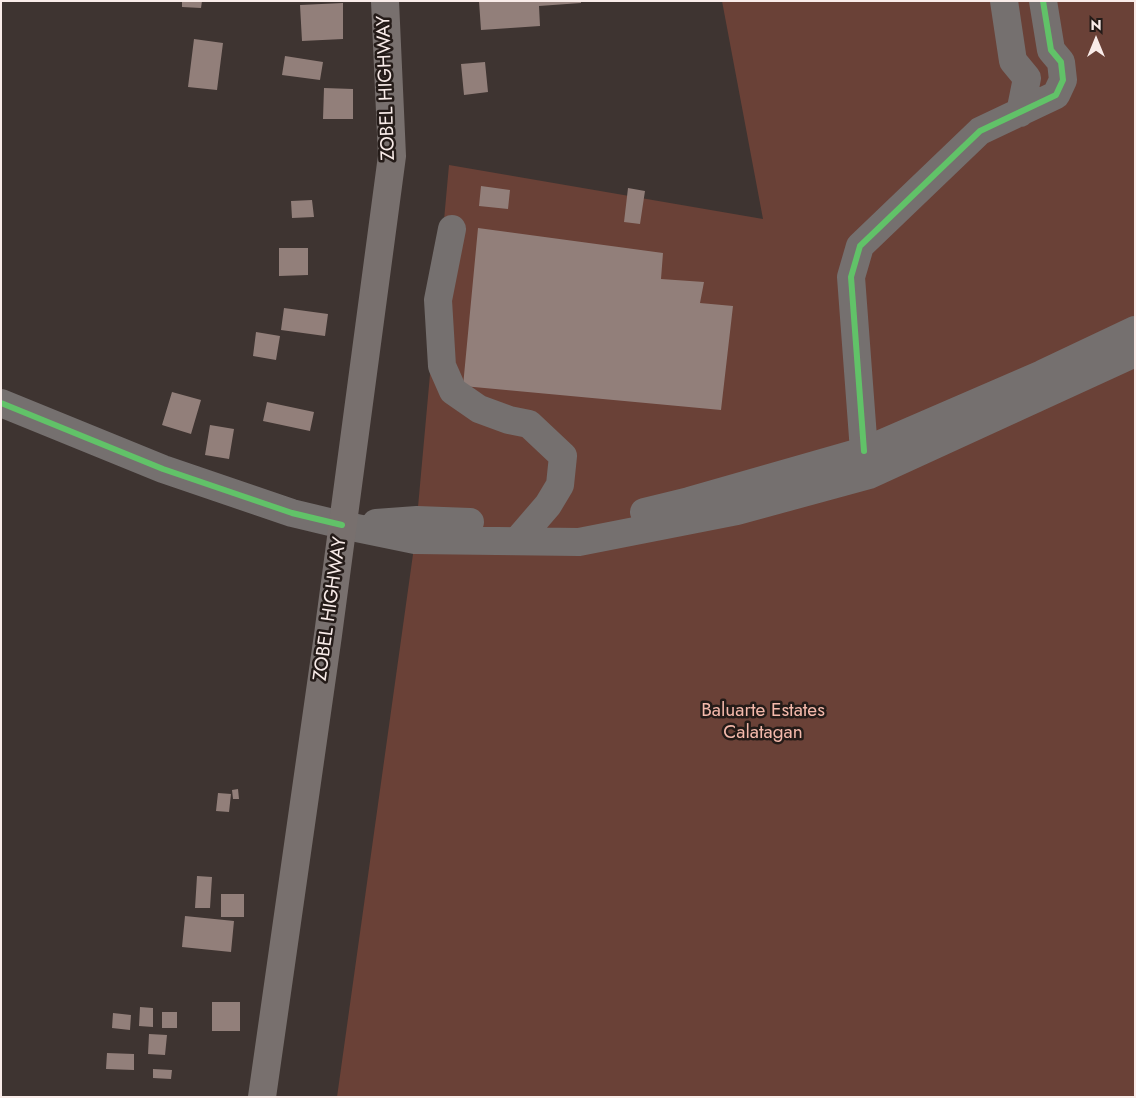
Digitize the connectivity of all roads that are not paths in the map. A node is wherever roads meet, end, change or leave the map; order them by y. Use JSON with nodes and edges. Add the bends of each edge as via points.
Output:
{"nodes":[{"id":1,"x":385,"y":1,"type":"edge"},
{"id":2,"x":1004,"y":1,"type":"edge"},
{"id":3,"x":1043,"y":1,"type":"edge"},
{"id":4,"x":1061,"y":62,"type":"junction"},
{"id":5,"x":1027,"y":78,"type":"junction"},
{"id":6,"x":1020,"y":113,"type":"junction"},
{"id":7,"x":452,"y":229,"type":"dead end"},
{"id":8,"x":1135,"y":330,"type":"edge"},
{"id":9,"x":1135,"y":353,"type":"edge"},
{"id":10,"x":1,"y":403,"type":"edge"},
{"id":11,"x":864,"y":451,"type":"junction"},
{"id":12,"x":342,"y":526,"type":"junction"},
{"id":13,"x":526,"y":532,"type":"junction"},
{"id":14,"x":262,"y":1097,"type":"edge"}],
"edges":[{"from":1,"to":12,"type":"main road","name":"ZOBEL HIGHWAY","via":[[392,156]]},
{"from":2,"to":5,"type":"street","via":[[1013,61]]},
{"from":3,"to":4,"type":"street","via":[[1051,50]]},
{"from":4,"to":5,"type":"street"},
{"from":4,"to":6,"type":"street","via":[[1063,80],[1056,96]]},
{"from":5,"to":6,"type":"street"},
{"from":6,"to":11,"type":"street","via":[[980,132],[860,246],[851,277]]},
{"from":7,"to":13,"type":"street","via":[[438,300],[442,366],[453,391],[479,409],[529,424],[563,456],[560,485]]},
{"from":8,"to":11,"type":"street"},
{"from":9,"to":13,"type":"street","via":[[869,475],[737,511],[579,542]]},
{"from":10,"to":12,"type":"street","via":[[163,469],[292,513]]},
{"from":11,"to":13,"type":"street","via":[[689,501],[592,524]]},
{"from":12,"to":13,"type":"street","via":[[415,540],[462,531]]},
{"from":12,"to":14,"type":"main road","name":"ZOBEL HIGHWAY"}]}
